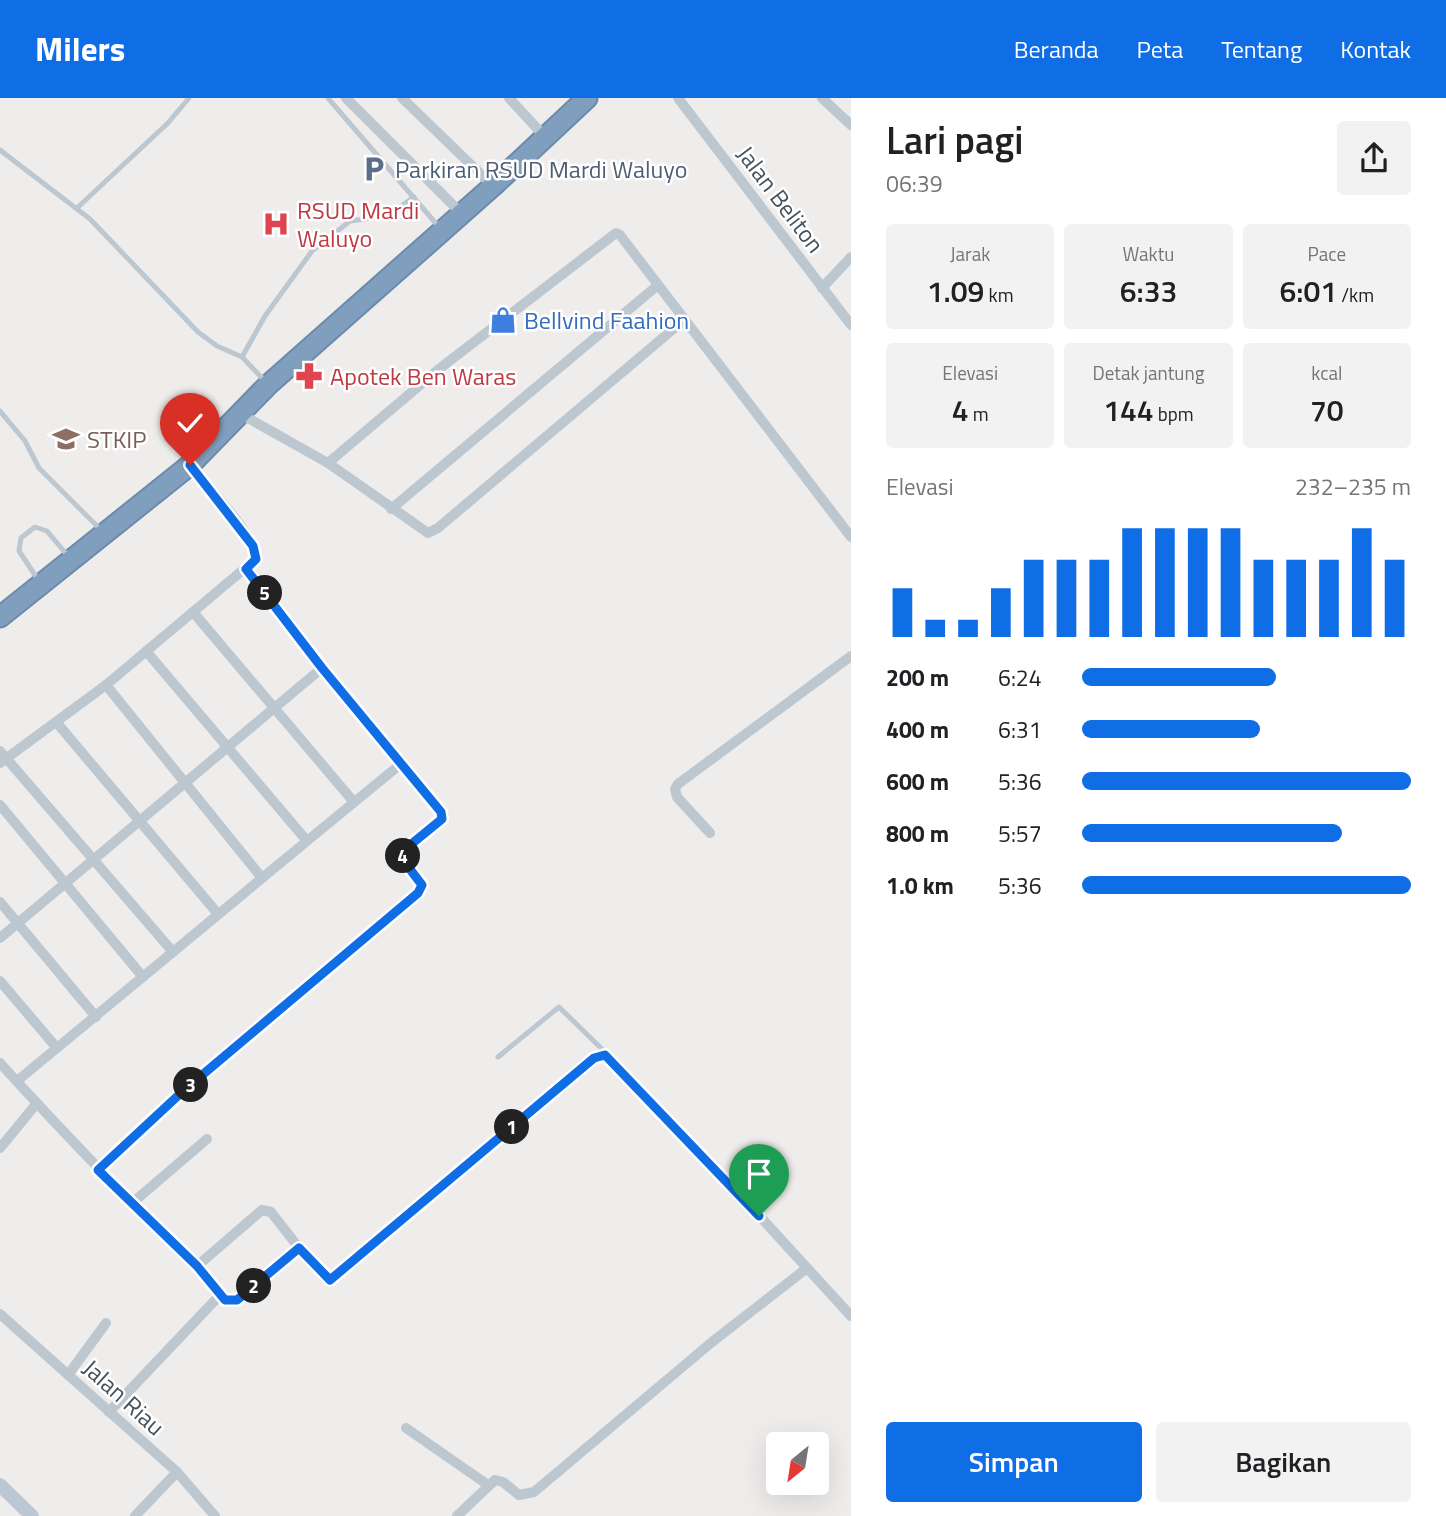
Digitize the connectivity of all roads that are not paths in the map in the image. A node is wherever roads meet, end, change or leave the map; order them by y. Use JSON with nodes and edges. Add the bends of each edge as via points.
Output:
{"nodes":[{"id":1,"x":189,"y":98,"type":"edge"},
{"id":2,"x":328,"y":98,"type":"edge"},
{"id":3,"x":346,"y":98,"type":"edge"},
{"id":4,"x":402,"y":98,"type":"edge"},
{"id":5,"x":509,"y":98,"type":"edge"},
{"id":6,"x":587,"y":98,"type":"edge"},
{"id":7,"x":678,"y":98,"type":"edge"},
{"id":8,"x":822,"y":98,"type":"edge"},
{"id":9,"x":851,"y":125,"type":"edge"},
{"id":10,"x":545,"y":137,"type":"junction"},
{"id":11,"x":0,"y":150,"type":"edge"},
{"id":12,"x":493,"y":186,"type":"junction"},
{"id":13,"x":414,"y":197,"type":"junction"},
{"id":14,"x":77,"y":208,"type":"junction"},
{"id":15,"x":461,"y":213,"type":"junction"},
{"id":16,"x":441,"y":230,"type":"junction"},
{"id":17,"x":851,"y":257,"type":"edge"},
{"id":18,"x":658,"y":285,"type":"junction"},
{"id":19,"x":822,"y":288,"type":"junction"},
{"id":20,"x":684,"y":320,"type":"junction"},
{"id":21,"x":851,"y":325,"type":"edge"},
{"id":22,"x":242,"y":357,"type":"junction"},
{"id":23,"x":268,"y":385,"type":"junction"},
{"id":24,"x":0,"y":411,"type":"edge"},
{"id":25,"x":239,"y":413,"type":"junction"},
{"id":26,"x":328,"y":463,"type":"junction"},
{"id":27,"x":190,"y":465,"type":"junction"},
{"id":28,"x":391,"y":509,"type":"junction"},
{"id":29,"x":104,"y":533,"type":"junction"},
{"id":30,"x":851,"y":537,"type":"edge"},
{"id":31,"x":71,"y":559,"type":"junction"},
{"id":32,"x":246,"y":569,"type":"junction"},
{"id":33,"x":41,"y":583,"type":"junction"},
{"id":34,"x":193,"y":612,"type":"junction"},
{"id":35,"x":0,"y":617,"type":"edge"},
{"id":36,"x":146,"y":651,"type":"junction"},
{"id":37,"x":851,"y":656,"type":"edge"},
{"id":38,"x":322,"y":668,"type":"junction"},
{"id":39,"x":106,"y":685,"type":"junction"},
{"id":40,"x":276,"y":708,"type":"junction"},
{"id":41,"x":57,"y":723,"type":"junction"},
{"id":42,"x":229,"y":747,"type":"junction"},
{"id":43,"x":2,"y":757,"type":"edge"},
{"id":44,"x":401,"y":763,"type":"junction"},
{"id":45,"x":185,"y":783,"type":"junction"},
{"id":46,"x":353,"y":801,"type":"junction"},
{"id":47,"x":0,"y":806,"type":"edge"},
{"id":48,"x":140,"y":821,"type":"junction"},
{"id":49,"x":709,"y":833,"type":"dead end"},
{"id":50,"x":307,"y":841,"type":"junction"},
{"id":51,"x":94,"y":860,"type":"junction"},
{"id":52,"x":262,"y":878,"type":"junction"},
{"id":53,"x":66,"y":883,"type":"junction"},
{"id":54,"x":0,"y":902,"type":"edge"},
{"id":55,"x":218,"y":914,"type":"junction"},
{"id":56,"x":18,"y":923,"type":"junction"},
{"id":57,"x":0,"y":938,"type":"edge"},
{"id":58,"x":173,"y":952,"type":"junction"},
{"id":59,"x":143,"y":977,"type":"junction"},
{"id":60,"x":0,"y":981,"type":"edge"},
{"id":61,"x":96,"y":1017,"type":"junction"},
{"id":62,"x":56,"y":1047,"type":"junction"},
{"id":63,"x":608,"y":1056,"type":"junction"},
{"id":64,"x":499,"y":1058,"type":"dead end"},
{"id":65,"x":0,"y":1063,"type":"edge"},
{"id":66,"x":17,"y":1081,"type":"junction"},
{"id":67,"x":37,"y":1103,"type":"junction"},
{"id":68,"x":208,"y":1139,"type":"dead end"},
{"id":69,"x":0,"y":1148,"type":"edge"},
{"id":70,"x":98,"y":1170,"type":"junction"},
{"id":71,"x":131,"y":1204,"type":"junction"},
{"id":72,"x":299,"y":1248,"type":"junction"},
{"id":73,"x":197,"y":1266,"type":"junction"},
{"id":74,"x":807,"y":1268,"type":"junction"},
{"id":75,"x":220,"y":1295,"type":"junction"},
{"id":76,"x":0,"y":1314,"type":"edge"},
{"id":77,"x":851,"y":1316,"type":"edge"},
{"id":78,"x":106,"y":1324,"type":"dead end"},
{"id":79,"x":68,"y":1375,"type":"junction"},
{"id":80,"x":109,"y":1412,"type":"junction"},
{"id":81,"x":406,"y":1427,"type":"dead end"},
{"id":82,"x":177,"y":1472,"type":"junction"},
{"id":83,"x":0,"y":1485,"type":"edge"},
{"id":84,"x":488,"y":1485,"type":"junction"},
{"id":85,"x":32,"y":1516,"type":"edge"},
{"id":86,"x":135,"y":1516,"type":"edge"},
{"id":87,"x":215,"y":1516,"type":"edge"},
{"id":88,"x":457,"y":1516,"type":"edge"}],
"edges":[{"from":1,"to":14,"type":"lane"},
{"from":2,"to":13,"type":"lane"},
{"from":3,"to":15,"type":"street"},
{"from":4,"to":12,"type":"street"},
{"from":5,"to":10,"type":"street"},
{"from":6,"to":10,"type":"highway"},
{"from":7,"to":19,"type":"street","name":"Jalan Beliton"},
{"from":8,"to":9,"type":"street"},
{"from":10,"to":12,"type":"highway"},
{"from":11,"to":14,"type":"lane"},
{"from":12,"to":15,"type":"highway"},
{"from":13,"to":16,"type":"lane"},
{"from":13,"to":22,"type":"lane","via":[[387,216],[350,221],[312,251]]},
{"from":14,"to":22,"type":"lane","via":[[198,332]]},
{"from":15,"to":16,"type":"highway"},
{"from":16,"to":23,"type":"highway"},
{"from":17,"to":19,"type":"street"},
{"from":18,"to":20,"type":"street"},
{"from":18,"to":26,"type":"street","via":[[620,235],[612,234],[439,369]]},
{"from":18,"to":28,"type":"street"},
{"from":19,"to":21,"type":"street","name":"Jalan Beliton"},
{"from":20,"to":28,"type":"street","via":[[438,528],[421,531]]},
{"from":20,"to":30,"type":"street"},
{"from":22,"to":23,"type":"lane"},
{"from":23,"to":25,"type":"highway"},
{"from":24,"to":29,"type":"lane","via":[[25,441],[39,468]]},
{"from":25,"to":26,"type":"street"},
{"from":25,"to":27,"type":"highway"},
{"from":26,"to":28,"type":"street"},
{"from":27,"to":29,"type":"highway"},
{"from":27,"to":32,"type":"street","via":[[253,546],[256,559]]},
{"from":29,"to":31,"type":"highway"},
{"from":31,"to":33,"type":"highway"},
{"from":31,"to":33,"type":"lane","via":[[47,531],[35,527],[21,538],[19,551]]},
{"from":32,"to":34,"type":"street"},
{"from":32,"to":38,"type":"street"},
{"from":33,"to":35,"type":"highway"},
{"from":34,"to":36,"type":"street"},
{"from":34,"to":40,"type":"street"},
{"from":36,"to":39,"type":"street"},
{"from":36,"to":42,"type":"street"},
{"from":37,"to":49,"type":"street","via":[[678,784],[677,797]]},
{"from":38,"to":40,"type":"street"},
{"from":38,"to":44,"type":"street"},
{"from":39,"to":41,"type":"street"},
{"from":39,"to":45,"type":"street"},
{"from":40,"to":42,"type":"street"},
{"from":40,"to":46,"type":"street"},
{"from":41,"to":43,"type":"street"},
{"from":41,"to":48,"type":"street"},
{"from":42,"to":45,"type":"street"},
{"from":42,"to":50,"type":"street"},
{"from":43,"to":51,"type":"street"},
{"from":44,"to":46,"type":"street"},
{"from":44,"to":70,"type":"street","via":[[442,816],[403,856],[421,889],[182,1092]]},
{"from":45,"to":48,"type":"street"},
{"from":45,"to":52,"type":"street"},
{"from":46,"to":50,"type":"street"},
{"from":47,"to":53,"type":"street"},
{"from":48,"to":51,"type":"street"},
{"from":48,"to":55,"type":"street"},
{"from":50,"to":52,"type":"street"},
{"from":51,"to":53,"type":"street"},
{"from":51,"to":58,"type":"street"},
{"from":52,"to":55,"type":"street"},
{"from":53,"to":56,"type":"street"},
{"from":53,"to":59,"type":"street"},
{"from":54,"to":56,"type":"street"},
{"from":55,"to":58,"type":"street"},
{"from":56,"to":57,"type":"street"},
{"from":56,"to":61,"type":"street"},
{"from":58,"to":59,"type":"street"},
{"from":59,"to":61,"type":"street"},
{"from":60,"to":62,"type":"street"},
{"from":61,"to":62,"type":"street"},
{"from":62,"to":66,"type":"street"},
{"from":63,"to":64,"type":"lane","via":[[559,1006]]},
{"from":63,"to":72,"type":"street","via":[[594,1058],[336,1277],[326,1278]]},
{"from":63,"to":74,"type":"street"},
{"from":65,"to":66,"type":"street"},
{"from":66,"to":67,"type":"street"},
{"from":67,"to":69,"type":"street"},
{"from":67,"to":70,"type":"street"},
{"from":68,"to":71,"type":"street"},
{"from":70,"to":71,"type":"street"},
{"from":71,"to":73,"type":"street"},
{"from":72,"to":73,"type":"street","via":[[271,1212],[262,1210]]},
{"from":72,"to":75,"type":"street","via":[[237,1300]]},
{"from":73,"to":75,"type":"street"},
{"from":74,"to":77,"type":"street"},
{"from":74,"to":84,"type":"street","via":[[534,1492],[519,1495],[498,1480]]},
{"from":75,"to":80,"type":"street"},
{"from":76,"to":79,"type":"street","name":"Jalan Riau"},
{"from":78,"to":79,"type":"street"},
{"from":79,"to":80,"type":"street","name":"Jalan Riau"},
{"from":80,"to":82,"type":"street","name":"Jalan Riau"},
{"from":81,"to":84,"type":"street"},
{"from":82,"to":86,"type":"street"},
{"from":82,"to":87,"type":"street","name":"Jalan Riau"},
{"from":83,"to":85,"type":"street"},
{"from":84,"to":88,"type":"street"}]}
